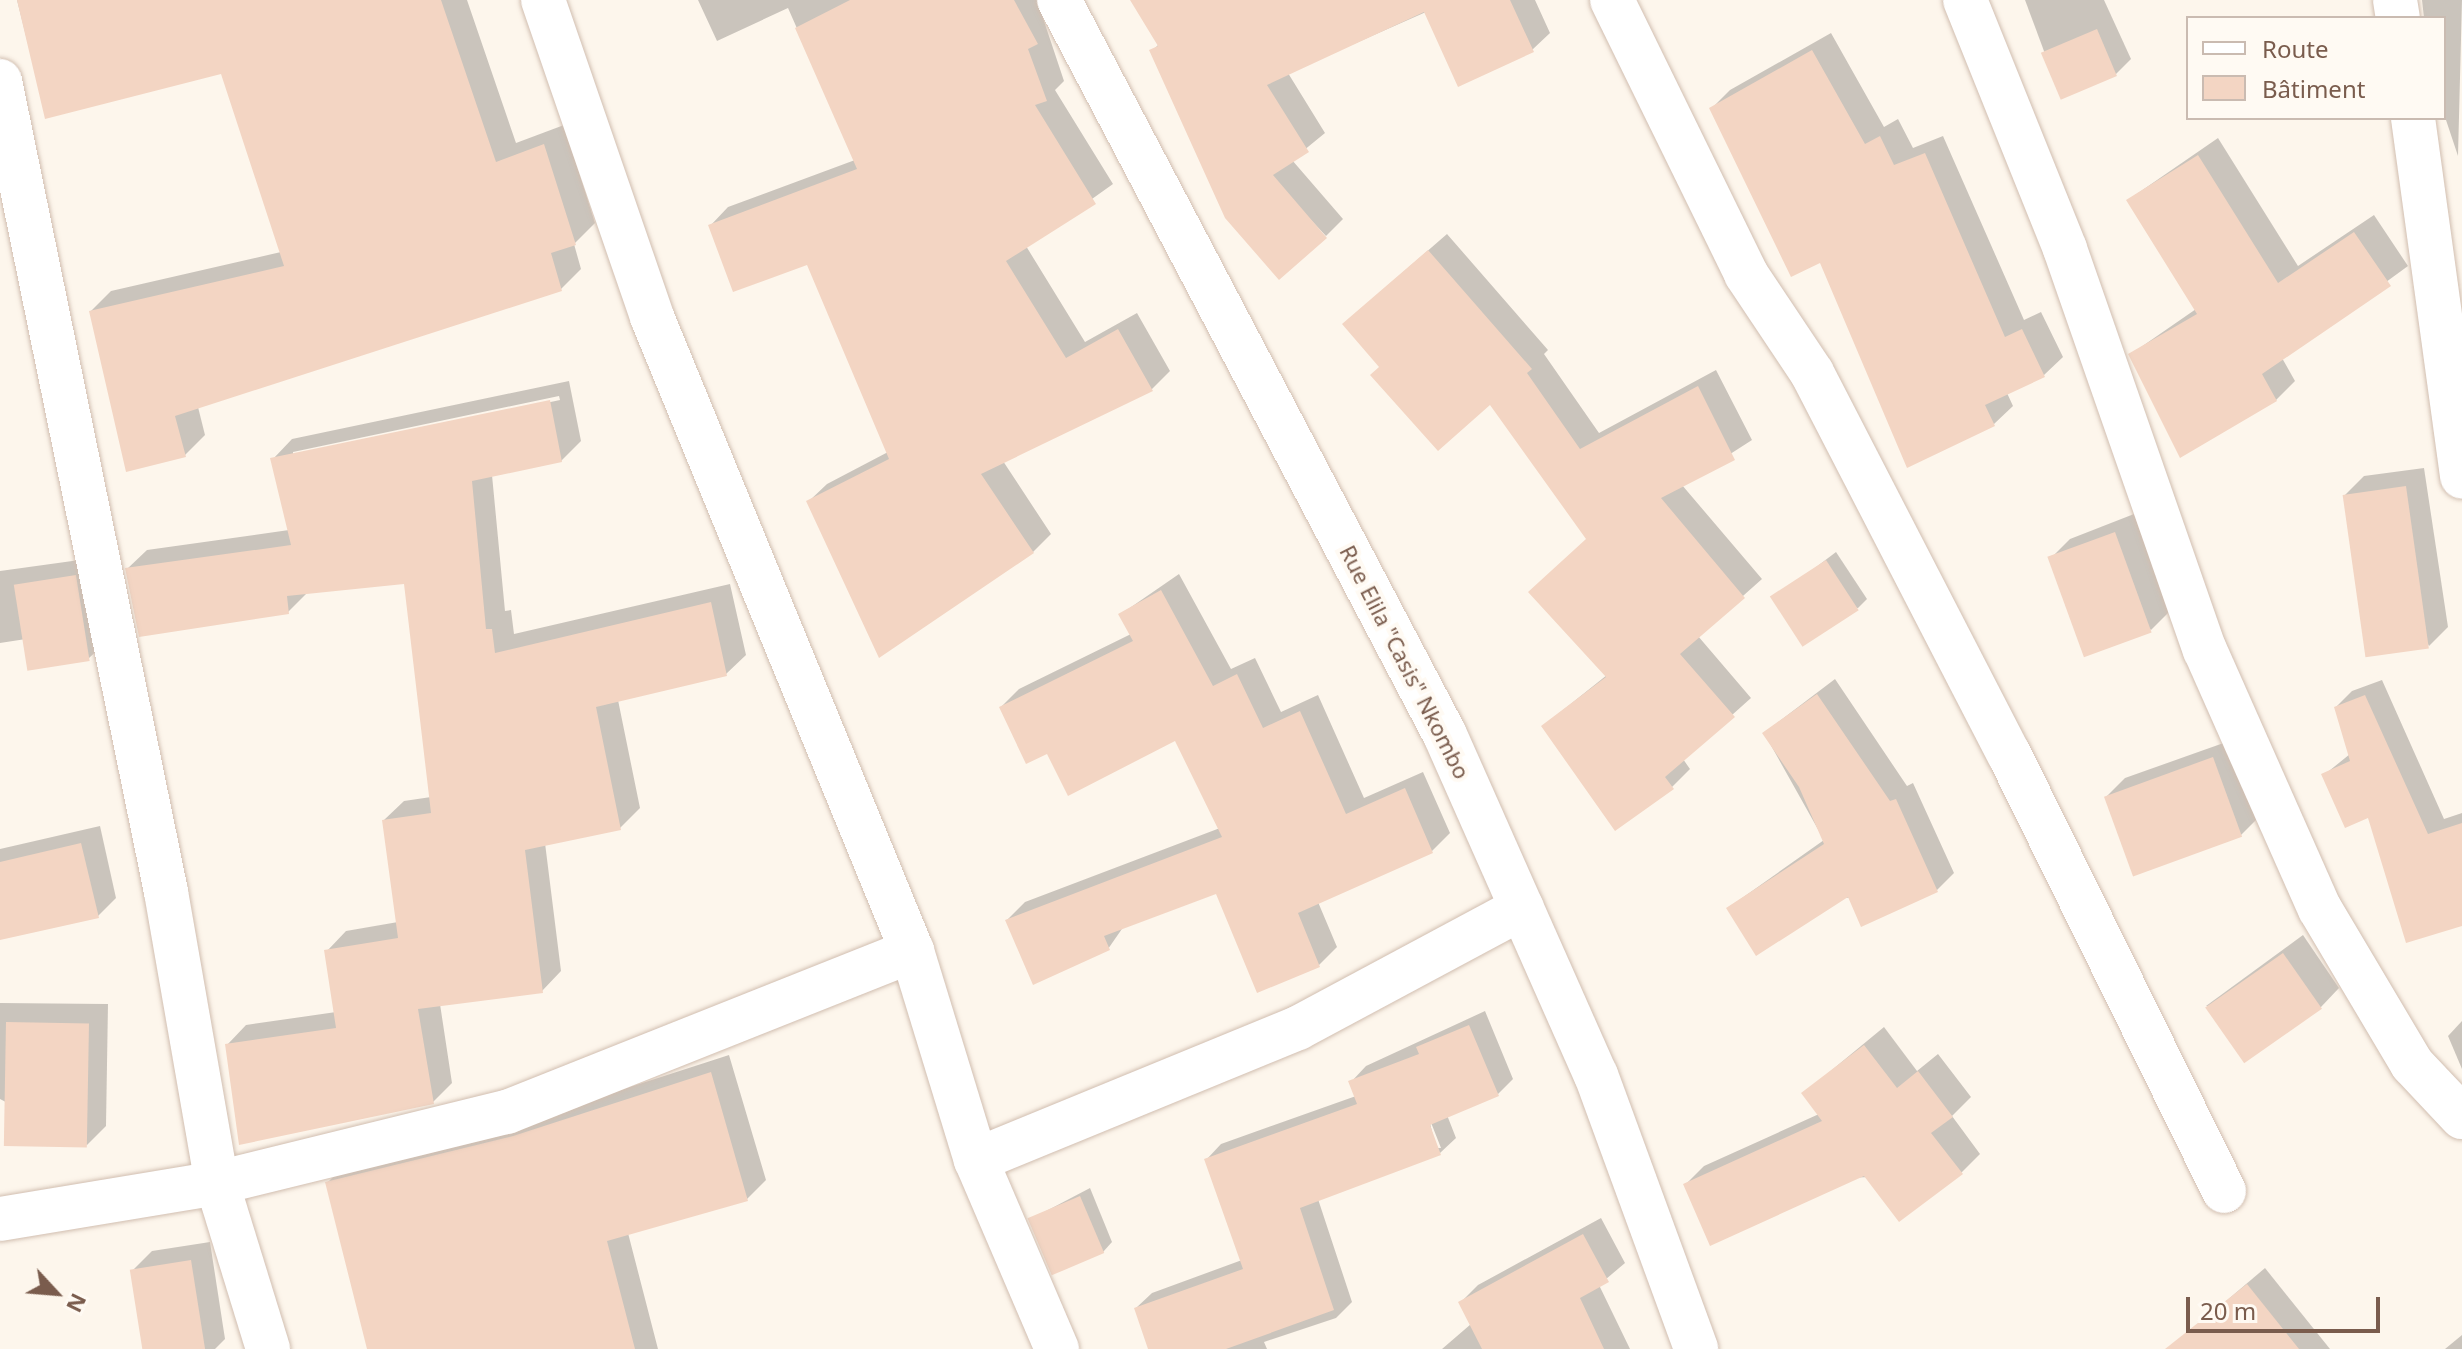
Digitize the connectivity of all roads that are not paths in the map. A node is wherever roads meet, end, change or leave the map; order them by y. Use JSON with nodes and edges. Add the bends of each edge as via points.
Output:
{"nodes":[{"id":1,"x":543,"y":0,"type":"edge"},
{"id":2,"x":1059,"y":0,"type":"edge"},
{"id":3,"x":1612,"y":0,"type":"edge"},
{"id":4,"x":1965,"y":0,"type":"edge"},
{"id":5,"x":0,"y":81,"type":"edge"},
{"id":6,"x":2413,"y":120,"type":"edge"},
{"id":7,"x":2462,"y":477,"type":"edge"},
{"id":8,"x":1522,"y":908,"type":"junction"},
{"id":9,"x":912,"y":951,"type":"junction"},
{"id":10,"x":2462,"y":1117,"type":"edge"},
{"id":11,"x":976,"y":1160,"type":"junction"},
{"id":12,"x":217,"y":1183,"type":"junction"},
{"id":13,"x":2224,"y":1191,"type":"dead end"},
{"id":14,"x":0,"y":1219,"type":"edge"},
{"id":15,"x":268,"y":1349,"type":"edge"},
{"id":16,"x":1057,"y":1349,"type":"edge"},
{"id":17,"x":1696,"y":1349,"type":"edge"}],
"edges":[{"from":1,"to":9,"type":"street","via":[[652,317]]},
{"from":2,"to":8,"type":"street","name":"Rue Elila \"Casis\" Nkombo","via":[[1445,735]]},
{"from":3,"to":13,"type":"street","via":[[1746,274],[1812,373],[2009,754]]},
{"from":4,"to":10,"type":"street","via":[[2065,249],[2205,650],[2320,909],[2412,1064]]},
{"from":5,"to":12,"type":"street","via":[[166,892]]},
{"from":6,"to":7,"type":"street"},
{"from":8,"to":11,"type":"street","via":[[1298,1028]]},
{"from":8,"to":17,"type":"street","name":"Rue Elila \"Casis\" Nkombo","via":[[1596,1075]]},
{"from":9,"to":11,"type":"street"},
{"from":9,"to":12,"type":"street","via":[[507,1112]]},
{"from":11,"to":16,"type":"street"},
{"from":12,"to":14,"type":"street"},
{"from":12,"to":15,"type":"street"}]}
